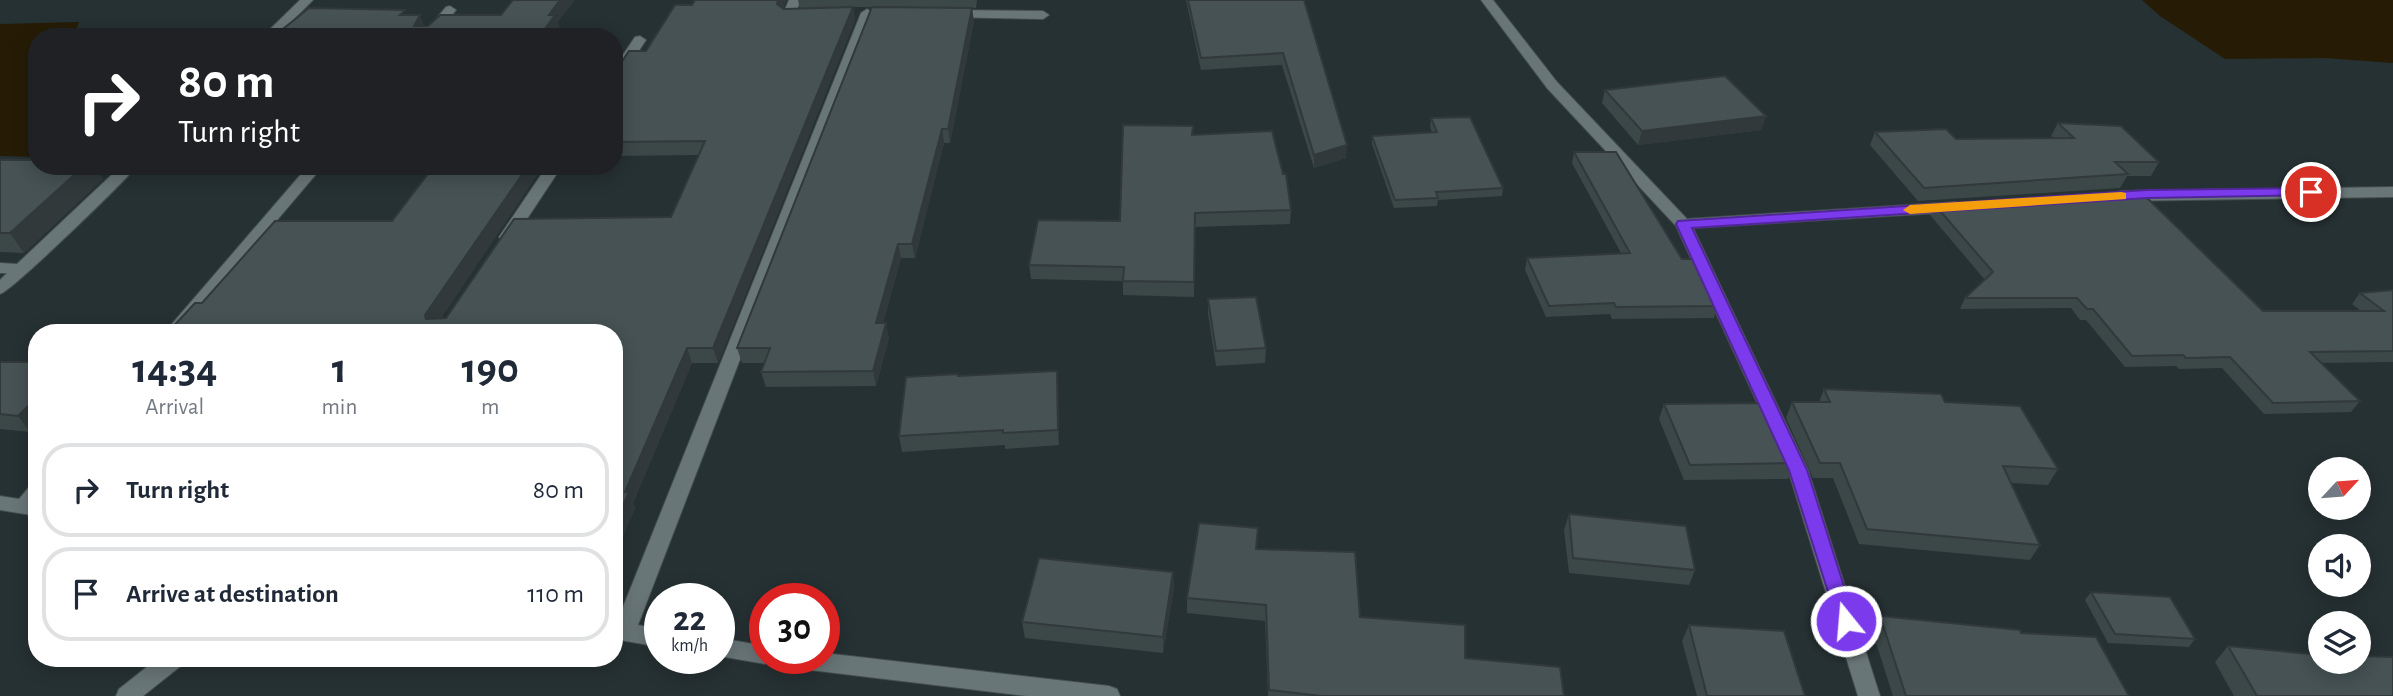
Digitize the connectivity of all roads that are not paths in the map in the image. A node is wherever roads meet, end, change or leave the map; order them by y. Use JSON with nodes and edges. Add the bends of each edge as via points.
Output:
{"nodes":[{"id":1,"x":307,"y":0,"type":"edge"},
{"id":2,"x":795,"y":0,"type":"edge"},
{"id":3,"x":1487,"y":0,"type":"edge"},
{"id":4,"x":450,"y":10,"type":"dead end"},
{"id":5,"x":867,"y":13,"type":"edge"},
{"id":6,"x":934,"y":14,"type":"edge"},
{"id":7,"x":814,"y":15,"type":"edge"},
{"id":8,"x":1043,"y":15,"type":"dead end"},
{"id":9,"x":277,"y":28,"type":"edge"},
{"id":10,"x":435,"y":28,"type":"edge"},
{"id":11,"x":640,"y":40,"type":"dead end"},
{"id":12,"x":623,"y":65,"type":"edge"},
{"id":13,"x":120,"y":175,"type":"edge"},
{"id":14,"x":308,"y":175,"type":"edge"},
{"id":15,"x":549,"y":175,"type":"edge"},
{"id":16,"x":2393,"y":192,"type":"edge"},
{"id":17,"x":2106,"y":197,"type":"edge"},
{"id":18,"x":1970,"y":206,"type":"edge"},
{"id":19,"x":1684,"y":224,"type":"junction"},
{"id":20,"x":495,"y":255,"type":"edge"},
{"id":21,"x":0,"y":268,"type":"edge"},
{"id":22,"x":22,"y":268,"type":"junction"},
{"id":23,"x":0,"y":289,"type":"edge"},
{"id":24,"x":180,"y":324,"type":"edge"},
{"id":25,"x":28,"y":502,"type":"edge"},
{"id":26,"x":0,"y":503,"type":"edge"},
{"id":27,"x":623,"y":621,"type":"edge"},
{"id":28,"x":623,"y":632,"type":"edge"},
{"id":29,"x":644,"y":635,"type":"edge"},
{"id":30,"x":840,"y":664,"type":"edge"},
{"id":31,"x":163,"y":667,"type":"edge"},
{"id":32,"x":127,"y":696,"type":"edge"},
{"id":33,"x":1110,"y":696,"type":"edge"},
{"id":34,"x":1869,"y":696,"type":"edge"}],
"edges":[{"from":1,"to":9,"type":"street"},
{"from":2,"to":7,"type":"street","via":[[788,16]]},
{"from":3,"to":19,"type":"street","via":[[1552,85]]},
{"from":4,"to":10,"type":"street"},
{"from":5,"to":27,"type":"street"},
{"from":6,"to":8,"type":"street"},
{"from":11,"to":12,"type":"street"},
{"from":13,"to":22,"type":"street"},
{"from":14,"to":24,"type":"street"},
{"from":15,"to":20,"type":"street"},
{"from":16,"to":17,"type":"street"},
{"from":18,"to":19,"type":"street"},
{"from":19,"to":34,"type":"street","via":[[1798,470]]},
{"from":21,"to":22,"type":"street"},
{"from":22,"to":23,"type":"street"},
{"from":25,"to":26,"type":"street"},
{"from":28,"to":29,"type":"street"},
{"from":30,"to":33,"type":"street"},
{"from":31,"to":32,"type":"street"}]}
